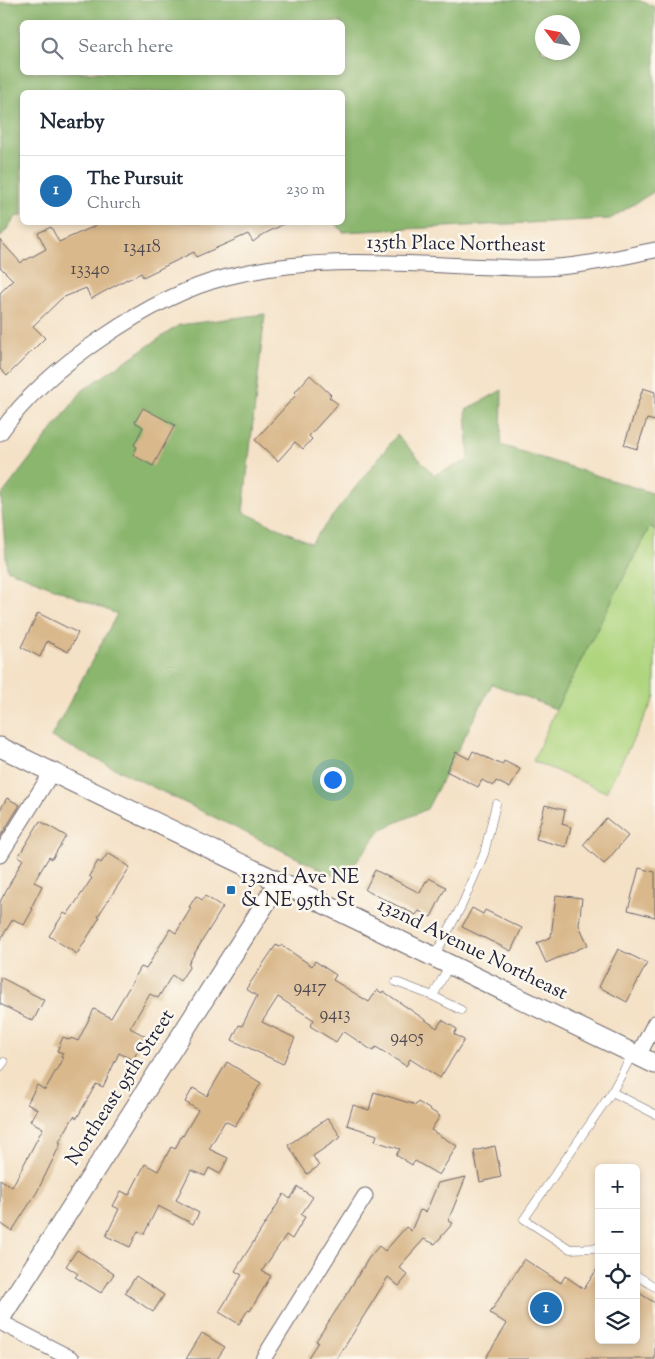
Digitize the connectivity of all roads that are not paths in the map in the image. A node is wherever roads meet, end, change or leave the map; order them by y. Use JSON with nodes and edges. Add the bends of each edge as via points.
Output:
{"nodes":[{"id":1,"x":655,"y":250,"type":"edge"},
{"id":2,"x":0,"y":433,"type":"edge"},
{"id":3,"x":0,"y":747,"type":"edge"},
{"id":4,"x":52,"y":772,"type":"junction"},
{"id":5,"x":496,"y":804,"type":"dead end"},
{"id":6,"x":0,"y":855,"type":"edge"},
{"id":7,"x":279,"y":882,"type":"junction"},
{"id":8,"x":442,"y":960,"type":"junction"},
{"id":9,"x":396,"y":982,"type":"dead end"},
{"id":10,"x":434,"y":996,"type":"junction"},
{"id":11,"x":461,"y":1010,"type":"dead end"},
{"id":12,"x":655,"y":1023,"type":"edge"},
{"id":13,"x":636,"y":1054,"type":"junction"},
{"id":14,"x":655,"y":1064,"type":"edge"},
{"id":15,"x":612,"y":1092,"type":"junction"},
{"id":16,"x":655,"y":1114,"type":"edge"},
{"id":17,"x":365,"y":1196,"type":"dead end"},
{"id":18,"x":595,"y":1248,"type":"edge"},
{"id":19,"x":640,"y":1277,"type":"edge"},
{"id":20,"x":655,"y":1287,"type":"edge"},
{"id":21,"x":0,"y":1320,"type":"edge"},
{"id":22,"x":72,"y":1359,"type":"edge"},
{"id":23,"x":263,"y":1359,"type":"edge"}],
"edges":[{"from":1,"to":2,"type":"street","name":"135th Place Northeast","via":[[565,267],[316,263],[277,266],[225,277],[174,295],[124,322],[77,354],[40,386]]},
{"from":3,"to":4,"type":"street","name":"132nd Avenue Northeast"},
{"from":4,"to":6,"type":"street"},
{"from":4,"to":7,"type":"street","name":"132nd Avenue Northeast"},
{"from":5,"to":8,"type":"lane","via":[[484,854]]},
{"from":7,"to":8,"type":"street","name":"132nd Avenue Northeast"},
{"from":7,"to":21,"type":"street","name":"Northeast 95th Street"},
{"from":8,"to":10,"type":"lane"},
{"from":8,"to":13,"type":"street","name":"132nd Avenue Northeast"},
{"from":9,"to":10,"type":"lane"},
{"from":10,"to":11,"type":"lane"},
{"from":12,"to":13,"type":"street"},
{"from":13,"to":14,"type":"street","name":"132nd Avenue Northeast"},
{"from":13,"to":15,"type":"lane"},
{"from":15,"to":16,"type":"lane"},
{"from":15,"to":18,"type":"lane","via":[[524,1219],[570,1249]]},
{"from":17,"to":23,"type":"street"},
{"from":19,"to":20,"type":"lane"},
{"from":21,"to":22,"type":"street"}]}
